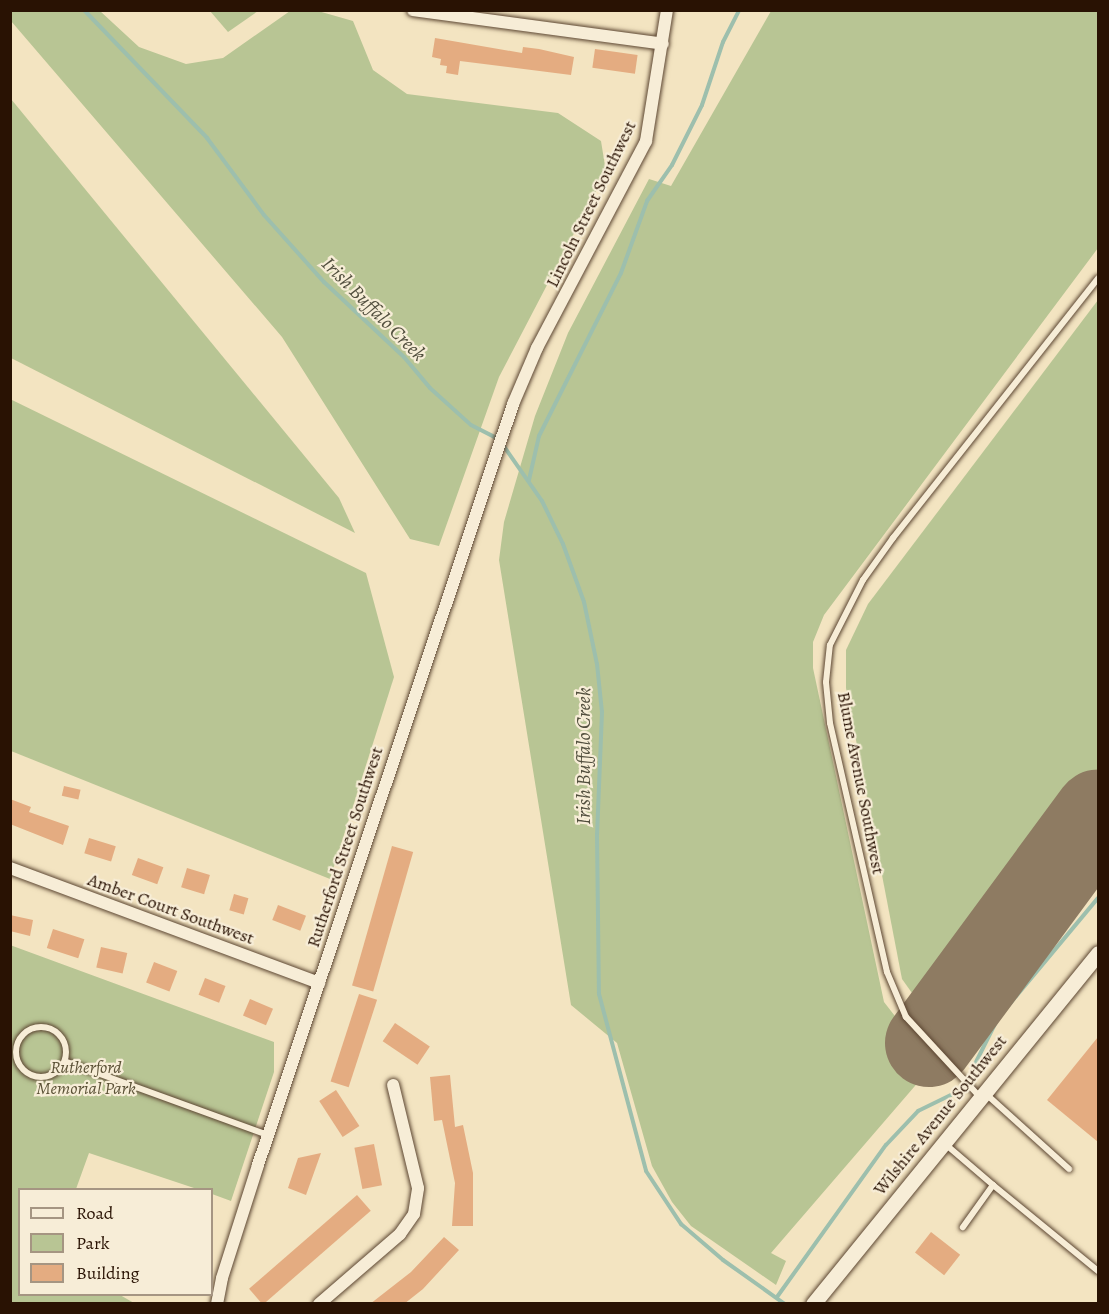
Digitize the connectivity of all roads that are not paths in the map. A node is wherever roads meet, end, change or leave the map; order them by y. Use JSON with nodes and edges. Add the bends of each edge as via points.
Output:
{"nodes":[{"id":1,"x":413,"y":10,"type":"edge"},
{"id":2,"x":667,"y":10,"type":"edge"},
{"id":3,"x":663,"y":44,"type":"junction"},
{"id":4,"x":1098,"y":278,"type":"edge"},
{"id":5,"x":513,"y":404,"type":"joint"},
{"id":6,"x":10,"y":868,"type":"edge"},
{"id":7,"x":1096,"y":962,"type":"edge"},
{"id":8,"x":319,"y":984,"type":"junction"},
{"id":9,"x":13,"y":1044,"type":"edge"},
{"id":10,"x":67,"y":1062,"type":"junction"},
{"id":11,"x":393,"y":1085,"type":"dead end"},
{"id":12,"x":981,"y":1094,"type":"junction"},
{"id":13,"x":268,"y":1135,"type":"junction"},
{"id":14,"x":942,"y":1141,"type":"junction"},
{"id":15,"x":1069,"y":1169,"type":"dead end"},
{"id":16,"x":993,"y":1185,"type":"junction"},
{"id":17,"x":963,"y":1227,"type":"dead end"},
{"id":18,"x":1098,"y":1271,"type":"edge"},
{"id":19,"x":217,"y":1304,"type":"edge"},
{"id":20,"x":319,"y":1304,"type":"edge"},
{"id":21,"x":813,"y":1304,"type":"edge"}],
"edges":[{"from":1,"to":3,"type":"street"},
{"from":2,"to":3,"type":"street","name":"Lincoln Street Southwest"},
{"from":3,"to":5,"type":"street","name":"Lincoln Street Southwest","via":[[646,141],[537,348]]},
{"from":4,"to":12,"type":"lane","name":"Blume Avenue Southwest","via":[[887,546],[863,580],[830,645],[826,682],[830,723],[887,972],[906,1017]]},
{"from":5,"to":8,"type":"street","name":"Rutherford Street Southwest"},
{"from":6,"to":8,"type":"street","name":"Amber Court Southwest"},
{"from":7,"to":12,"type":"street","name":"Wilshire Avenue Southwest"},
{"from":8,"to":13,"type":"street","name":"Rutherford Street Southwest"},
{"from":9,"to":10,"type":"lane","via":[[20,1063],[32,1074],[55,1073]]},
{"from":9,"to":10,"type":"lane","via":[[30,1029],[52,1029],[64,1042]]},
{"from":10,"to":13,"type":"lane"},
{"from":11,"to":20,"type":"street","via":[[417,1188],[414,1214],[400,1234]]},
{"from":12,"to":14,"type":"street","name":"Wilshire Avenue Southwest"},
{"from":12,"to":15,"type":"lane","name":"Blume Avenue Southwest"},
{"from":13,"to":19,"type":"street","name":"Rutherford Street Southwest"},
{"from":14,"to":16,"type":"lane"},
{"from":14,"to":21,"type":"street","name":"Wilshire Avenue Southwest"},
{"from":16,"to":17,"type":"lane"},
{"from":16,"to":18,"type":"lane"}]}
